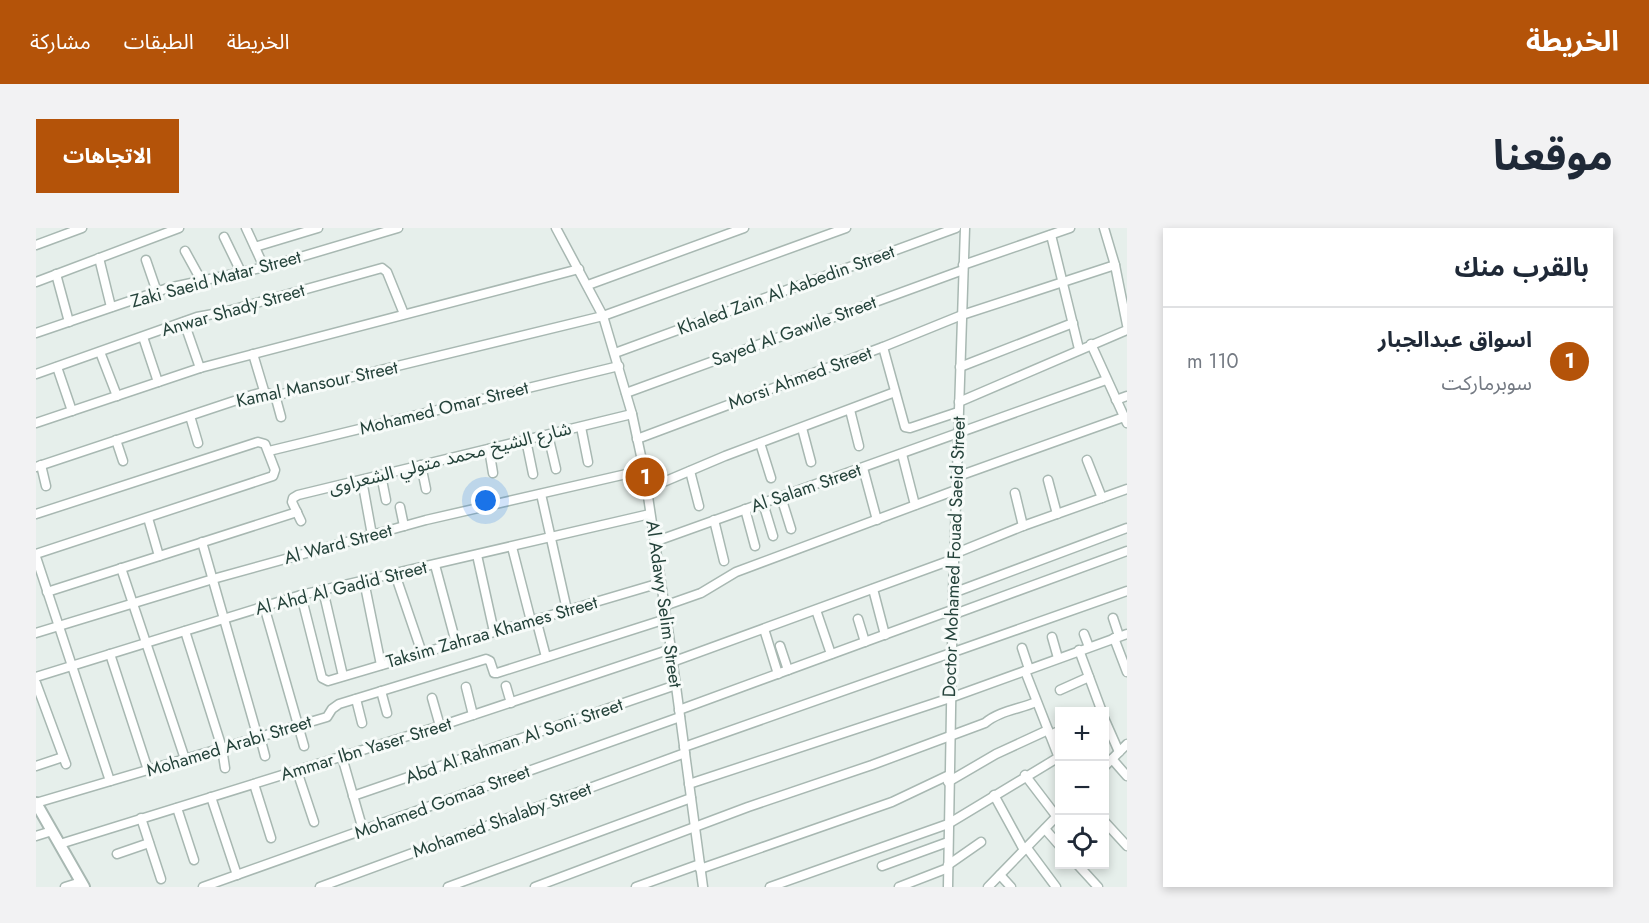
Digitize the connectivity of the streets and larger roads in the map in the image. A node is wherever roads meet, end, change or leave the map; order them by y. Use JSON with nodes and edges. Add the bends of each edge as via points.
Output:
{"nodes":[{"id":1,"x":82,"y":228,"type":"edge"},
{"id":2,"x":179,"y":228,"type":"edge"},
{"id":3,"x":246,"y":228,"type":"edge"},
{"id":4,"x":318,"y":228,"type":"edge"},
{"id":5,"x":398,"y":228,"type":"edge"},
{"id":6,"x":556,"y":228,"type":"edge"},
{"id":7,"x":744,"y":228,"type":"edge"},
{"id":8,"x":846,"y":228,"type":"edge"},
{"id":9,"x":956,"y":228,"type":"edge"},
{"id":10,"x":965,"y":228,"type":"edge"},
{"id":11,"x":1070,"y":228,"type":"edge"},
{"id":12,"x":1104,"y":228,"type":"edge"},
{"id":13,"x":71,"y":230,"type":"edge"},
{"id":14,"x":1051,"y":235,"type":"junction"},
{"id":15,"x":224,"y":237,"type":"dead end"},
{"id":16,"x":36,"y":245,"type":"edge"},
{"id":17,"x":255,"y":247,"type":"junction"},
{"id":18,"x":185,"y":251,"type":"dead end"},
{"id":19,"x":99,"y":258,"type":"junction"},
{"id":20,"x":146,"y":260,"type":"dead end"},
{"id":21,"x":1115,"y":266,"type":"junction"},
{"id":22,"x":264,"y":267,"type":"junction"},
{"id":23,"x":963,"y":268,"type":"junction"},
{"id":24,"x":579,"y":269,"type":"junction"},
{"id":25,"x":241,"y":272,"type":"junction"},
{"id":26,"x":56,"y":274,"type":"junction"},
{"id":27,"x":201,"y":280,"type":"junction"},
{"id":28,"x":1063,"y":281,"type":"junction"},
{"id":29,"x":36,"y":282,"type":"edge"},
{"id":30,"x":588,"y":285,"type":"junction"},
{"id":31,"x":157,"y":292,"type":"junction"},
{"id":32,"x":111,"y":307,"type":"junction"},
{"id":33,"x":404,"y":314,"type":"junction"},
{"id":34,"x":962,"y":315,"type":"junction"},
{"id":35,"x":603,"y":316,"type":"junction"},
{"id":36,"x":69,"y":322,"type":"junction"},
{"id":37,"x":184,"y":322,"type":"junction"},
{"id":38,"x":1073,"y":323,"type":"junction"},
{"id":39,"x":1127,"y":325,"type":"edge"},
{"id":40,"x":1127,"y":330,"type":"edge"},
{"id":41,"x":36,"y":333,"type":"edge"},
{"id":42,"x":143,"y":337,"type":"junction"},
{"id":43,"x":1091,"y":344,"type":"junction"},
{"id":44,"x":883,"y":347,"type":"junction"},
{"id":45,"x":1080,"y":349,"type":"junction"},
{"id":46,"x":100,"y":351,"type":"junction"},
{"id":47,"x":615,"y":352,"type":"junction"},
{"id":48,"x":253,"y":354,"type":"junction"},
{"id":49,"x":619,"y":366,"type":"junction"},
{"id":50,"x":57,"y":367,"type":"junction"},
{"id":51,"x":960,"y":367,"type":"junction"},
{"id":52,"x":200,"y":368,"type":"junction"},
{"id":53,"x":36,"y":374,"type":"edge"},
{"id":54,"x":1107,"y":380,"type":"junction"},
{"id":55,"x":158,"y":382,"type":"junction"},
{"id":56,"x":895,"y":392,"type":"junction"},
{"id":57,"x":626,"y":393,"type":"junction"},
{"id":58,"x":265,"y":394,"type":"junction"},
{"id":59,"x":275,"y":395,"type":"junction"},
{"id":60,"x":117,"y":396,"type":"junction"},
{"id":61,"x":1127,"y":396,"type":"edge"},
{"id":62,"x":1116,"y":400,"type":"junction"},
{"id":63,"x":959,"y":407,"type":"junction"},
{"id":64,"x":850,"y":410,"type":"junction"},
{"id":65,"x":72,"y":411,"type":"junction"},
{"id":66,"x":632,"y":414,"type":"junction"},
{"id":67,"x":190,"y":416,"type":"junction"},
{"id":68,"x":281,"y":417,"type":"dead end"},
{"id":69,"x":1125,"y":420,"type":"edge"},
{"id":70,"x":36,"y":423,"type":"edge"},
{"id":71,"x":581,"y":427,"type":"junction"},
{"id":72,"x":802,"y":428,"type":"junction"},
{"id":73,"x":958,"y":434,"type":"junction"},
{"id":74,"x":548,"y":435,"type":"junction"},
{"id":75,"x":637,"y":439,"type":"junction"},
{"id":76,"x":116,"y":440,"type":"junction"},
{"id":77,"x":526,"y":440,"type":"junction"},
{"id":78,"x":198,"y":443,"type":"dead end"},
{"id":79,"x":760,"y":443,"type":"junction"},
{"id":80,"x":859,"y":446,"type":"dead end"},
{"id":81,"x":489,"y":449,"type":"junction"},
{"id":82,"x":269,"y":451,"type":"junction"},
{"id":83,"x":902,"y":454,"type":"junction"},
{"id":84,"x":1087,"y":460,"type":"dead end"},
{"id":85,"x":123,"y":461,"type":"dead end"},
{"id":86,"x":588,"y":462,"type":"dead end"},
{"id":87,"x":811,"y":462,"type":"dead end"},
{"id":88,"x":421,"y":465,"type":"junction"},
{"id":89,"x":38,"y":466,"type":"edge"},
{"id":90,"x":863,"y":468,"type":"junction"},
{"id":91,"x":556,"y":469,"type":"dead end"},
{"id":92,"x":644,"y":470,"type":"junction"},
{"id":93,"x":690,"y":471,"type":"junction"},
{"id":94,"x":494,"y":473,"type":"dead end"},
{"id":95,"x":533,"y":474,"type":"dead end"},
{"id":96,"x":381,"y":475,"type":"junction"},
{"id":97,"x":956,"y":477,"type":"junction"},
{"id":98,"x":771,"y":478,"type":"dead end"},
{"id":99,"x":362,"y":480,"type":"junction"},
{"id":100,"x":1048,"y":480,"type":"dead end"},
{"id":101,"x":46,"y":486,"type":"dead end"},
{"id":102,"x":426,"y":489,"type":"dead end"},
{"id":103,"x":647,"y":489,"type":"junction"},
{"id":104,"x":1127,"y":489,"type":"edge"},
{"id":105,"x":956,"y":490,"type":"junction"},
{"id":106,"x":541,"y":494,"type":"junction"},
{"id":107,"x":1015,"y":494,"type":"dead end"},
{"id":108,"x":781,"y":497,"type":"junction"},
{"id":109,"x":1102,"y":498,"type":"junction"},
{"id":110,"x":386,"y":500,"type":"dead end"},
{"id":111,"x":763,"y":503,"type":"junction"},
{"id":112,"x":699,"y":506,"type":"dead end"},
{"id":113,"x":915,"y":506,"type":"junction"},
{"id":114,"x":400,"y":507,"type":"dead end"},
{"id":115,"x":745,"y":509,"type":"junction"},
{"id":116,"x":36,"y":514,"type":"edge"},
{"id":117,"x":651,"y":514,"type":"junction"},
{"id":118,"x":1057,"y":514,"type":"junction"},
{"id":119,"x":148,"y":518,"type":"junction"},
{"id":120,"x":714,"y":520,"type":"junction"},
{"id":121,"x":877,"y":520,"type":"junction"},
{"id":122,"x":404,"y":526,"type":"junction"},
{"id":123,"x":1023,"y":526,"type":"junction"},
{"id":124,"x":1127,"y":528,"type":"edge"},
{"id":125,"x":791,"y":529,"type":"dead end"},
{"id":126,"x":372,"y":535,"type":"junction"},
{"id":127,"x":773,"y":537,"type":"dead end"},
{"id":128,"x":550,"y":538,"type":"junction"},
{"id":129,"x":202,"y":542,"type":"junction"},
{"id":130,"x":654,"y":542,"type":"junction"},
{"id":131,"x":755,"y":546,"type":"dead end"},
{"id":132,"x":512,"y":547,"type":"junction"},
{"id":133,"x":1127,"y":551,"type":"edge"},
{"id":134,"x":477,"y":555,"type":"junction"},
{"id":135,"x":36,"y":556,"type":"edge"},
{"id":136,"x":159,"y":556,"type":"junction"},
{"id":137,"x":954,"y":556,"type":"junction"},
{"id":138,"x":724,"y":561,"type":"dead end"},
{"id":139,"x":435,"y":565,"type":"junction"},
{"id":140,"x":121,"y":568,"type":"junction"},
{"id":141,"x":395,"y":574,"type":"junction"},
{"id":142,"x":213,"y":579,"type":"junction"},
{"id":143,"x":364,"y":581,"type":"junction"},
{"id":144,"x":660,"y":583,"type":"junction"},
{"id":145,"x":873,"y":589,"type":"junction"},
{"id":146,"x":323,"y":590,"type":"junction"},
{"id":147,"x":1127,"y":591,"type":"edge"},
{"id":148,"x":47,"y":592,"type":"junction"},
{"id":149,"x":953,"y":593,"type":"junction"},
{"id":150,"x":301,"y":595,"type":"junction"},
{"id":151,"x":133,"y":603,"type":"junction"},
{"id":152,"x":264,"y":606,"type":"junction"},
{"id":153,"x":664,"y":606,"type":"junction"},
{"id":154,"x":567,"y":610,"type":"junction"},
{"id":155,"x":816,"y":610,"type":"junction"},
{"id":156,"x":952,"y":613,"type":"junction"},
{"id":157,"x":1113,"y":618,"type":"dead end"},
{"id":158,"x":224,"y":619,"type":"junction"},
{"id":159,"x":666,"y":619,"type":"junction"},
{"id":160,"x":858,"y":619,"type":"dead end"},
{"id":161,"x":534,"y":620,"type":"junction"},
{"id":162,"x":59,"y":625,"type":"junction"},
{"id":163,"x":764,"y":628,"type":"junction"},
{"id":164,"x":185,"y":631,"type":"junction"},
{"id":165,"x":495,"y":632,"type":"junction"},
{"id":166,"x":36,"y":633,"type":"edge"},
{"id":167,"x":1084,"y":634,"type":"dead end"},
{"id":168,"x":885,"y":635,"type":"junction"},
{"id":169,"x":1120,"y":636,"type":"edge"},
{"id":170,"x":1052,"y":637,"type":"dead end"},
{"id":171,"x":146,"y":642,"type":"junction"},
{"id":172,"x":865,"y":642,"type":"junction"},
{"id":173,"x":456,"y":643,"type":"junction"},
{"id":174,"x":780,"y":646,"type":"dead end"},
{"id":175,"x":1089,"y":647,"type":"junction"},
{"id":176,"x":1022,"y":648,"type":"dead end"},
{"id":177,"x":671,"y":649,"type":"junction"},
{"id":178,"x":1079,"y":650,"type":"junction"},
{"id":179,"x":422,"y":653,"type":"junction"},
{"id":180,"x":110,"y":654,"type":"junction"},
{"id":181,"x":831,"y":654,"type":"junction"},
{"id":182,"x":951,"y":654,"type":"junction"},
{"id":183,"x":546,"y":657,"type":"junction"},
{"id":184,"x":1058,"y":658,"type":"junction"},
{"id":185,"x":672,"y":662,"type":"junction"},
{"id":186,"x":381,"y":665,"type":"junction"},
{"id":187,"x":72,"y":666,"type":"junction"},
{"id":188,"x":788,"y":670,"type":"junction"},
{"id":189,"x":1027,"y":670,"type":"junction"},
{"id":190,"x":1127,"y":672,"type":"edge"},
{"id":191,"x":778,"y":674,"type":"junction"},
{"id":192,"x":343,"y":676,"type":"junction"},
{"id":193,"x":36,"y":677,"type":"edge"},
{"id":194,"x":1089,"y":677,"type":"junction"},
{"id":195,"x":36,"y":683,"type":"edge"},
{"id":196,"x":506,"y":686,"type":"dead end"},
{"id":197,"x":676,"y":686,"type":"junction"},
{"id":198,"x":466,"y":687,"type":"dead end"},
{"id":199,"x":1060,"y":690,"type":"dead end"},
{"id":200,"x":381,"y":691,"type":"junction"},
{"id":201,"x":432,"y":698,"type":"dead end"},
{"id":202,"x":950,"y":698,"type":"junction"},
{"id":203,"x":356,"y":699,"type":"junction"},
{"id":204,"x":1036,"y":702,"type":"junction"},
{"id":205,"x":510,"y":703,"type":"junction"},
{"id":206,"x":1100,"y":707,"type":"edge"},
{"id":207,"x":387,"y":713,"type":"dead end"},
{"id":208,"x":680,"y":713,"type":"junction"},
{"id":209,"x":473,"y":715,"type":"junction"},
{"id":210,"x":362,"y":723,"type":"dead end"},
{"id":211,"x":299,"y":725,"type":"junction"},
{"id":212,"x":440,"y":726,"type":"junction"},
{"id":213,"x":1109,"y":730,"type":"edge"},
{"id":214,"x":1055,"y":732,"type":"edge"},
{"id":215,"x":1049,"y":733,"type":"junction"},
{"id":216,"x":950,"y":736,"type":"junction"},
{"id":217,"x":259,"y":737,"type":"junction"},
{"id":218,"x":1055,"y":741,"type":"edge"},
{"id":219,"x":1127,"y":744,"type":"edge"},
{"id":220,"x":304,"y":746,"type":"dead end"},
{"id":221,"x":222,"y":748,"type":"junction"},
{"id":222,"x":685,"y":750,"type":"junction"},
{"id":223,"x":1119,"y":752,"type":"junction"},
{"id":224,"x":265,"y":756,"type":"dead end"},
{"id":225,"x":342,"y":757,"type":"junction"},
{"id":226,"x":185,"y":759,"type":"junction"},
{"id":227,"x":1055,"y":759,"type":"edge"},
{"id":228,"x":1112,"y":759,"type":"junction"},
{"id":229,"x":1109,"y":762,"type":"edge"},
{"id":230,"x":36,"y":766,"type":"edge"},
{"id":231,"x":225,"y":768,"type":"dead end"},
{"id":232,"x":148,"y":770,"type":"junction"},
{"id":233,"x":297,"y":771,"type":"junction"},
{"id":234,"x":1026,"y":775,"type":"junction"},
{"id":235,"x":1127,"y":776,"type":"edge"},
{"id":236,"x":949,"y":778,"type":"junction"},
{"id":237,"x":110,"y":781,"type":"junction"},
{"id":238,"x":254,"y":784,"type":"junction"},
{"id":239,"x":689,"y":784,"type":"junction"},
{"id":240,"x":994,"y":795,"type":"junction"},
{"id":241,"x":353,"y":796,"type":"junction"},
{"id":242,"x":211,"y":797,"type":"junction"},
{"id":243,"x":691,"y":798,"type":"junction"},
{"id":244,"x":36,"y":803,"type":"edge"},
{"id":245,"x":177,"y":808,"type":"junction"},
{"id":246,"x":1055,"y":811,"type":"edge"},
{"id":247,"x":141,"y":818,"type":"junction"},
{"id":248,"x":1055,"y":818,"type":"edge"},
{"id":249,"x":314,"y":822,"type":"dead end"},
{"id":250,"x":948,"y":824,"type":"junction"},
{"id":251,"x":1109,"y":826,"type":"edge"},
{"id":252,"x":695,"y":828,"type":"junction"},
{"id":253,"x":1045,"y":829,"type":"junction"},
{"id":254,"x":363,"y":830,"type":"junction"},
{"id":255,"x":52,"y":831,"type":"junction"},
{"id":256,"x":36,"y":836,"type":"edge"},
{"id":257,"x":271,"y":838,"type":"dead end"},
{"id":258,"x":1055,"y":840,"type":"edge"},
{"id":259,"x":948,"y":842,"type":"junction"},
{"id":260,"x":981,"y":842,"type":"dead end"},
{"id":261,"x":149,"y":843,"type":"junction"},
{"id":262,"x":60,"y":844,"type":"junction"},
{"id":263,"x":1127,"y":846,"type":"edge"},
{"id":264,"x":1026,"y":849,"type":"junction"},
{"id":265,"x":117,"y":854,"type":"dead end"},
{"id":266,"x":194,"y":860,"type":"dead end"},
{"id":267,"x":700,"y":866,"type":"junction"},
{"id":268,"x":882,"y":866,"type":"dead end"},
{"id":269,"x":948,"y":866,"type":"junction"},
{"id":270,"x":1082,"y":869,"type":"edge"},
{"id":271,"x":237,"y":875,"type":"junction"},
{"id":272,"x":1000,"y":875,"type":"junction"},
{"id":273,"x":161,"y":879,"type":"dead end"},
{"id":274,"x":82,"y":884,"type":"edge"},
{"id":275,"x":65,"y":887,"type":"edge"},
{"id":276,"x":202,"y":887,"type":"edge"},
{"id":277,"x":320,"y":887,"type":"edge"},
{"id":278,"x":448,"y":887,"type":"edge"},
{"id":279,"x":535,"y":887,"type":"edge"},
{"id":280,"x":636,"y":887,"type":"edge"},
{"id":281,"x":703,"y":887,"type":"edge"},
{"id":282,"x":771,"y":887,"type":"edge"},
{"id":283,"x":899,"y":887,"type":"edge"},
{"id":284,"x":948,"y":887,"type":"edge"},
{"id":285,"x":988,"y":887,"type":"edge"},
{"id":286,"x":1011,"y":887,"type":"edge"},
{"id":287,"x":1056,"y":887,"type":"edge"},
{"id":288,"x":1098,"y":887,"type":"edge"}],
"edges":[{"from":1,"to":13,"type":"street"},
{"from":2,"to":19,"type":"street"},
{"from":3,"to":17,"type":"street"},
{"from":4,"to":17,"type":"street"},
{"from":5,"to":22,"type":"street","name":"Zaki Saeid Matar Street"},
{"from":6,"to":24,"type":"street","name":"Al Adawy Selim Street"},
{"from":7,"to":30,"type":"street"},
{"from":8,"to":35,"type":"street","name":"Kamal Mansour Street"},
{"from":9,"to":47,"type":"street","name":"Khaled Zain Al Aabedin Street"},
{"from":10,"to":23,"type":"street","name":"Doctor Mohamed Fouad Saeid Street"},
{"from":11,"to":14,"type":"street","name":"Sayed Al Gawile Street"},
{"from":12,"to":21,"type":"street"},
{"from":13,"to":16,"type":"street"},
{"from":14,"to":23,"type":"street","name":"Sayed Al Gawile Street"},
{"from":14,"to":28,"type":"street"},
{"from":15,"to":25,"type":"street"},
{"from":17,"to":22,"type":"street"},
{"from":18,"to":27,"type":"street"},
{"from":19,"to":26,"type":"street"},
{"from":19,"to":32,"type":"street"},
{"from":20,"to":31,"type":"street"},
{"from":21,"to":28,"type":"street","name":"Morsi Ahmed Street"},
{"from":21,"to":39,"type":"street"},
{"from":22,"to":25,"type":"street","name":"Zaki Saeid Matar Street"},
{"from":23,"to":34,"type":"street","name":"Doctor Mohamed Fouad Saeid Street"},
{"from":23,"to":57,"type":"street","name":"Sayed Al Gawile Street"},
{"from":24,"to":30,"type":"street","name":"Al Adawy Selim Street"},
{"from":24,"to":33,"type":"street"},
{"from":25,"to":27,"type":"street","name":"Zaki Saeid Matar Street"},
{"from":26,"to":29,"type":"street"},
{"from":26,"to":36,"type":"street"},
{"from":27,"to":31,"type":"street","name":"Zaki Saeid Matar Street"},
{"from":28,"to":34,"type":"street","name":"Morsi Ahmed Street"},
{"from":28,"to":38,"type":"street"},
{"from":30,"to":35,"type":"street","name":"Al Adawy Selim Street"},
{"from":31,"to":32,"type":"street","name":"Zaki Saeid Matar Street"},
{"from":32,"to":36,"type":"street","name":"Zaki Saeid Matar Street"},
{"from":33,"to":37,"type":"street","name":"Anwar Shady Street","via":[[382,268]]},
{"from":33,"to":48,"type":"street"},
{"from":34,"to":44,"type":"street","name":"Morsi Ahmed Street"},
{"from":34,"to":51,"type":"street","name":"Doctor Mohamed Fouad Saeid Street"},
{"from":35,"to":47,"type":"street","name":"Al Adawy Selim Street"},
{"from":35,"to":59,"type":"street","name":"Kamal Mansour Street"},
{"from":36,"to":41,"type":"street","name":"Zaki Saeid Matar Street"},
{"from":37,"to":42,"type":"street","name":"Anwar Shady Street"},
{"from":37,"to":52,"type":"street"},
{"from":38,"to":45,"type":"street"},
{"from":38,"to":51,"type":"street"},
{"from":40,"to":43,"type":"street"},
{"from":42,"to":46,"type":"street","name":"Anwar Shady Street"},
{"from":42,"to":55,"type":"street"},
{"from":43,"to":45,"type":"street"},
{"from":43,"to":54,"type":"street"},
{"from":44,"to":56,"type":"street"},
{"from":44,"to":75,"type":"street","name":"Morsi Ahmed Street"},
{"from":45,"to":63,"type":"street"},
{"from":46,"to":50,"type":"street","name":"Anwar Shady Street"},
{"from":46,"to":60,"type":"street"},
{"from":47,"to":49,"type":"street","name":"Al Adawy Selim Street"},
{"from":48,"to":52,"type":"street"},
{"from":48,"to":58,"type":"street"},
{"from":49,"to":57,"type":"street","name":"Al Adawy Selim Street"},
{"from":49,"to":82,"type":"street","name":"Mohamed Omar Street"},
{"from":50,"to":53,"type":"street","name":"Anwar Shady Street"},
{"from":50,"to":65,"type":"street"},
{"from":51,"to":63,"type":"street","name":"Doctor Mohamed Fouad Saeid Street"},
{"from":52,"to":55,"type":"street"},
{"from":54,"to":62,"type":"street"},
{"from":54,"to":73,"type":"street","name":"Al Salam Street"},
{"from":55,"to":60,"type":"street"},
{"from":56,"to":63,"type":"street","via":[[903,425],[908,428]]},
{"from":56,"to":64,"type":"street"},
{"from":57,"to":66,"type":"street","name":"Al Adawy Selim Street"},
{"from":58,"to":59,"type":"street","name":"Kamal Mansour Street"},
{"from":58,"to":67,"type":"street","name":"Kamal Mansour Street"},
{"from":59,"to":68,"type":"street"},
{"from":60,"to":65,"type":"street"},
{"from":61,"to":62,"type":"street"},
{"from":62,"to":69,"type":"street"},
{"from":63,"to":73,"type":"street","name":"Doctor Mohamed Fouad Saeid Street"},
{"from":64,"to":72,"type":"street"},
{"from":64,"to":80,"type":"street"},
{"from":65,"to":70,"type":"street"},
{"from":66,"to":71,"type":"street","name":"شارع الشيخ محمد متولي الشعراوى"},
{"from":66,"to":75,"type":"street","name":"Al Adawy Selim Street"},
{"from":67,"to":76,"type":"street","name":"Kamal Mansour Street"},
{"from":67,"to":78,"type":"street"},
{"from":69,"to":97,"type":"street"},
{"from":71,"to":74,"type":"street","name":"شارع الشيخ محمد متولي الشعراوى"},
{"from":71,"to":86,"type":"street"},
{"from":72,"to":79,"type":"street"},
{"from":72,"to":87,"type":"street"},
{"from":73,"to":83,"type":"street","name":"Al Salam Street"},
{"from":73,"to":97,"type":"street","name":"Doctor Mohamed Fouad Saeid Street"},
{"from":74,"to":77,"type":"street","name":"شارع الشيخ محمد متولي الشعراوى"},
{"from":74,"to":91,"type":"street"},
{"from":75,"to":92,"type":"street","name":"Al Adawy Selim Street"},
{"from":76,"to":85,"type":"street"},
{"from":76,"to":89,"type":"street","name":"Kamal Mansour Street"},
{"from":77,"to":81,"type":"street","name":"شارع الشيخ محمد متولي الشعراوى"},
{"from":77,"to":95,"type":"street"},
{"from":79,"to":93,"type":"street"},
{"from":79,"to":98,"type":"street"},
{"from":81,"to":88,"type":"street","name":"شارع الشيخ محمد متولي الشعراوى"},
{"from":81,"to":94,"type":"street"},
{"from":82,"to":116,"type":"street","via":[[265,444],[254,443]]},
{"from":82,"to":119,"type":"street","via":[[275,470],[273,477]]},
{"from":83,"to":90,"type":"street","name":"Al Salam Street"},
{"from":83,"to":113,"type":"street"},
{"from":84,"to":109,"type":"street"},
{"from":88,"to":96,"type":"street","name":"شارع الشيخ محمد متولي الشعراوى"},
{"from":88,"to":102,"type":"street"},
{"from":89,"to":101,"type":"street"},
{"from":90,"to":108,"type":"street","name":"Al Salam Street"},
{"from":90,"to":121,"type":"street"},
{"from":92,"to":103,"type":"street","name":"Al Adawy Selim Street"},
{"from":92,"to":106,"type":"street","name":"Al Ward Street"},
{"from":93,"to":103,"type":"street"},
{"from":93,"to":112,"type":"street"},
{"from":96,"to":99,"type":"street","name":"شارع الشيخ محمد متولي الشعراوى"},
{"from":96,"to":110,"type":"street"},
{"from":97,"to":105,"type":"street","name":"Doctor Mohamed Fouad Saeid Street"},
{"from":99,"to":126,"type":"street"},
{"from":99,"to":129,"type":"street","name":"شارع الشيخ محمد متولي الشعراوى","via":[[295,496],[292,502],[299,517]]},
{"from":100,"to":118,"type":"street"},
{"from":103,"to":117,"type":"street","name":"Al Adawy Selim Street"},
{"from":104,"to":109,"type":"street"},
{"from":105,"to":113,"type":"street"},
{"from":105,"to":137,"type":"street","name":"Doctor Mohamed Fouad Saeid Street"},
{"from":106,"to":122,"type":"street","name":"Al Ward Street"},
{"from":106,"to":128,"type":"street"},
{"from":107,"to":123,"type":"street"},
{"from":108,"to":111,"type":"street","name":"Al Salam Street"},
{"from":108,"to":125,"type":"street"},
{"from":109,"to":118,"type":"street"},
{"from":111,"to":115,"type":"street","name":"Al Salam Street"},
{"from":111,"to":127,"type":"street"},
{"from":113,"to":121,"type":"street"},
{"from":114,"to":122,"type":"street"},
{"from":115,"to":120,"type":"street","name":"Al Salam Street"},
{"from":115,"to":131,"type":"street"},
{"from":117,"to":128,"type":"street","name":"Al Ahd Al Gadid Street"},
{"from":117,"to":130,"type":"street","name":"Al Adawy Selim Street"},
{"from":118,"to":123,"type":"street"},
{"from":119,"to":135,"type":"street"},
{"from":119,"to":136,"type":"street"},
{"from":120,"to":130,"type":"street","name":"Al Salam Street"},
{"from":120,"to":138,"type":"street"},
{"from":121,"to":153,"type":"street","via":[[736,572],[701,593]]},
{"from":122,"to":126,"type":"street","name":"Al Ward Street"},
{"from":123,"to":137,"type":"street"},
{"from":124,"to":149,"type":"street"},
{"from":126,"to":142,"type":"street","name":"Al Ward Street"},
{"from":128,"to":132,"type":"street","name":"Al Ahd Al Gadid Street"},
{"from":128,"to":154,"type":"street"},
{"from":129,"to":136,"type":"street"},
{"from":129,"to":142,"type":"street"},
{"from":130,"to":144,"type":"street","name":"Al Adawy Selim Street"},
{"from":132,"to":134,"type":"street","name":"Al Ahd Al Gadid Street"},
{"from":132,"to":161,"type":"street"},
{"from":133,"to":156,"type":"street","name":"Mohamed Gomaa Street"},
{"from":134,"to":139,"type":"street","name":"Al Ahd Al Gadid Street"},
{"from":134,"to":165,"type":"street"},
{"from":135,"to":148,"type":"street"},
{"from":136,"to":140,"type":"street"},
{"from":137,"to":145,"type":"street"},
{"from":137,"to":149,"type":"street","name":"Doctor Mohamed Fouad Saeid Street"},
{"from":139,"to":141,"type":"street","name":"Al Ahd Al Gadid Street"},
{"from":139,"to":173,"type":"street"},
{"from":140,"to":148,"type":"street"},
{"from":140,"to":151,"type":"street"},
{"from":141,"to":143,"type":"street","name":"Al Ahd Al Gadid Street"},
{"from":141,"to":179,"type":"street"},
{"from":142,"to":151,"type":"street","name":"Al Ward Street"},
{"from":142,"to":158,"type":"street"},
{"from":143,"to":146,"type":"street","name":"Al Ahd Al Gadid Street"},
{"from":143,"to":186,"type":"street"},
{"from":144,"to":153,"type":"street","name":"Al Adawy Selim Street"},
{"from":144,"to":154,"type":"street","name":"Taksim Zahraa Khames Street"},
{"from":145,"to":155,"type":"street"},
{"from":145,"to":168,"type":"street"},
{"from":146,"to":150,"type":"street","name":"Al Ahd Al Gadid Street"},
{"from":146,"to":192,"type":"street"},
{"from":147,"to":182,"type":"street","name":"Mohamed Shalaby Street"},
{"from":148,"to":162,"type":"street"},
{"from":149,"to":156,"type":"street","name":"Doctor Mohamed Fouad Saeid Street"},
{"from":150,"to":152,"type":"street","name":"Al Ahd Al Gadid Street"},
{"from":150,"to":192,"type":"street","name":"Taksim Zahraa Khames Street","via":[[324,680]]},
{"from":151,"to":162,"type":"street","name":"Al Ward Street"},
{"from":151,"to":171,"type":"street"},
{"from":152,"to":158,"type":"street","name":"Al Ahd Al Gadid Street"},
{"from":152,"to":211,"type":"street"},
{"from":153,"to":159,"type":"street","name":"Al Adawy Selim Street"},
{"from":154,"to":161,"type":"street","name":"Taksim Zahraa Khames Street"},
{"from":155,"to":163,"type":"street"},
{"from":155,"to":181,"type":"street"},
{"from":156,"to":168,"type":"street","name":"Mohamed Gomaa Street"},
{"from":156,"to":182,"type":"street","name":"Doctor Mohamed Fouad Saeid Street"},
{"from":157,"to":169,"type":"street"},
{"from":158,"to":164,"type":"street","name":"Al Ahd Al Gadid Street"},
{"from":158,"to":217,"type":"street"},
{"from":159,"to":177,"type":"street","name":"Al Adawy Selim Street"},
{"from":159,"to":183,"type":"street"},
{"from":160,"to":172,"type":"street"},
{"from":161,"to":165,"type":"street","name":"Taksim Zahraa Khames Street"},
{"from":161,"to":183,"type":"street"},
{"from":162,"to":166,"type":"street","name":"Al Ward Street"},
{"from":162,"to":187,"type":"street"},
{"from":163,"to":185,"type":"street"},
{"from":163,"to":191,"type":"street"},
{"from":164,"to":171,"type":"street","name":"Al Ahd Al Gadid Street"},
{"from":164,"to":221,"type":"street"},
{"from":165,"to":173,"type":"street","name":"Taksim Zahraa Khames Street"},
{"from":167,"to":175,"type":"street"},
{"from":168,"to":172,"type":"street","name":"Mohamed Gomaa Street"},
{"from":169,"to":175,"type":"street"},
{"from":169,"to":190,"type":"street"},
{"from":170,"to":184,"type":"street"},
{"from":171,"to":180,"type":"street","name":"Al Ahd Al Gadid Street"},
{"from":171,"to":226,"type":"street"},
{"from":172,"to":181,"type":"street","name":"Mohamed Gomaa Street"},
{"from":173,"to":179,"type":"street","name":"Taksim Zahraa Khames Street"},
{"from":174,"to":188,"type":"street"},
{"from":175,"to":178,"type":"street"},
{"from":176,"to":189,"type":"street"},
{"from":177,"to":185,"type":"street","name":"Al Adawy Selim Street"},
{"from":177,"to":205,"type":"street","name":"Ammar Ibn Yaser Street"},
{"from":178,"to":184,"type":"street"},
{"from":178,"to":194,"type":"street"},
{"from":179,"to":186,"type":"street","name":"Taksim Zahraa Khames Street"},
{"from":180,"to":187,"type":"street","name":"Al Ahd Al Gadid Street"},
{"from":180,"to":232,"type":"street"},
{"from":181,"to":188,"type":"street","name":"Mohamed Gomaa Street"},
{"from":182,"to":202,"type":"street","name":"Doctor Mohamed Fouad Saeid Street"},
{"from":182,"to":222,"type":"street","name":"Mohamed Shalaby Street"},
{"from":183,"to":200,"type":"street","name":"Mohamed Arabi Street","via":[[496,673],[485,659]]},
{"from":184,"to":189,"type":"street"},
{"from":185,"to":197,"type":"street","name":"Al Adawy Selim Street"},
{"from":186,"to":192,"type":"street","name":"Taksim Zahraa Khames Street"},
{"from":187,"to":193,"type":"street","name":"Al Ahd Al Gadid Street"},
{"from":187,"to":237,"type":"street"},
{"from":188,"to":191,"type":"street","name":"Mohamed Gomaa Street"},
{"from":189,"to":202,"type":"street"},
{"from":189,"to":204,"type":"street"},
{"from":191,"to":208,"type":"street","name":"Mohamed Gomaa Street"},
{"from":194,"to":199,"type":"street"},
{"from":194,"to":206,"type":"street"},
{"from":195,"to":230,"type":"street","via":[[65,760]]},
{"from":196,"to":205,"type":"street"},
{"from":197,"to":208,"type":"street","name":"Al Adawy Selim Street"},
{"from":197,"to":241,"type":"street","name":"Abd Al Rahman Al Soni Street"},
{"from":198,"to":209,"type":"street"},
{"from":200,"to":203,"type":"street","name":"Mohamed Arabi Street"},
{"from":200,"to":207,"type":"street"},
{"from":201,"to":212,"type":"street"},
{"from":202,"to":216,"type":"street","name":"Doctor Mohamed Fouad Saeid Street"},
{"from":202,"to":239,"type":"street"},
{"from":203,"to":210,"type":"street"},
{"from":203,"to":211,"type":"street","name":"Mohamed Arabi Street","via":[[335,706],[327,717]]},
{"from":204,"to":215,"type":"street"},
{"from":204,"to":216,"type":"street"},
{"from":205,"to":209,"type":"street","name":"Ammar Ibn Yaser Street"},
{"from":208,"to":222,"type":"street","name":"Al Adawy Selim Street"},
{"from":208,"to":254,"type":"street","name":"Mohamed Gomaa Street"},
{"from":209,"to":212,"type":"street","name":"Ammar Ibn Yaser Street"},
{"from":211,"to":217,"type":"street","name":"Mohamed Arabi Street"},
{"from":211,"to":220,"type":"street"},
{"from":212,"to":225,"type":"street","name":"Ammar Ibn Yaser Street"},
{"from":213,"to":223,"type":"street"},
{"from":214,"to":215,"type":"street"},
{"from":215,"to":218,"type":"street"},
{"from":215,"to":236,"type":"street"},
{"from":216,"to":236,"type":"street","name":"Doctor Mohamed Fouad Saeid Street"},
{"from":216,"to":252,"type":"street"},
{"from":217,"to":221,"type":"street","name":"Mohamed Arabi Street"},
{"from":217,"to":224,"type":"street"},
{"from":219,"to":223,"type":"street"},
{"from":221,"to":226,"type":"street","name":"Mohamed Arabi Street"},
{"from":221,"to":231,"type":"street"},
{"from":222,"to":239,"type":"street","name":"Al Adawy Selim Street"},
{"from":222,"to":277,"type":"street","name":"Mohamed Shalaby Street"},
{"from":223,"to":228,"type":"street"},
{"from":225,"to":233,"type":"street","name":"Ammar Ibn Yaser Street"},
{"from":225,"to":241,"type":"street"},
{"from":226,"to":232,"type":"street","name":"Mohamed Arabi Street"},
{"from":227,"to":234,"type":"street"},
{"from":228,"to":229,"type":"street"},
{"from":228,"to":235,"type":"street"},
{"from":232,"to":237,"type":"street","name":"Mohamed Arabi Street"},
{"from":233,"to":238,"type":"street","name":"Ammar Ibn Yaser Street"},
{"from":233,"to":249,"type":"street"},
{"from":234,"to":240,"type":"street"},
{"from":234,"to":246,"type":"street"},
{"from":236,"to":250,"type":"street","name":"Doctor Mohamed Fouad Saeid Street"},
{"from":236,"to":267,"type":"street","via":[[892,802]]},
{"from":237,"to":244,"type":"street","name":"Mohamed Arabi Street"},
{"from":238,"to":242,"type":"street","name":"Ammar Ibn Yaser Street"},
{"from":238,"to":257,"type":"street"},
{"from":239,"to":243,"type":"street","name":"Al Adawy Selim Street"},
{"from":240,"to":250,"type":"street"},
{"from":240,"to":264,"type":"street"},
{"from":241,"to":254,"type":"street"},
{"from":242,"to":245,"type":"street","name":"Ammar Ibn Yaser Street"},
{"from":242,"to":271,"type":"street"},
{"from":243,"to":252,"type":"street","name":"Al Adawy Selim Street"},
{"from":243,"to":278,"type":"street"},
{"from":244,"to":255,"type":"street"},
{"from":245,"to":247,"type":"street","name":"Ammar Ibn Yaser Street"},
{"from":245,"to":266,"type":"street"},
{"from":247,"to":261,"type":"street"},
{"from":247,"to":262,"type":"street","name":"Ammar Ibn Yaser Street"},
{"from":248,"to":253,"type":"street"},
{"from":250,"to":259,"type":"street","name":"Doctor Mohamed Fouad Saeid Street"},
{"from":250,"to":282,"type":"street"},
{"from":251,"to":263,"type":"street"},
{"from":252,"to":267,"type":"street","name":"Al Adawy Selim Street"},
{"from":252,"to":279,"type":"street"},
{"from":253,"to":258,"type":"street"},
{"from":253,"to":264,"type":"street"},
{"from":254,"to":271,"type":"street","name":"Mohamed Gomaa Street"},
{"from":255,"to":256,"type":"street"},
{"from":255,"to":262,"type":"street"},
{"from":259,"to":268,"type":"street"},
{"from":259,"to":269,"type":"street","name":"Doctor Mohamed Fouad Saeid Street"},
{"from":260,"to":269,"type":"street"},
{"from":261,"to":265,"type":"street"},
{"from":261,"to":273,"type":"street"},
{"from":262,"to":274,"type":"street"},
{"from":264,"to":272,"type":"street"},
{"from":264,"to":287,"type":"street"},
{"from":267,"to":280,"type":"street"},
{"from":267,"to":281,"type":"street","name":"Al Adawy Selim Street"},
{"from":269,"to":283,"type":"street"},
{"from":269,"to":284,"type":"street","name":"Doctor Mohamed Fouad Saeid Street"},
{"from":270,"to":288,"type":"street"},
{"from":271,"to":276,"type":"street","name":"Mohamed Gomaa Street"},
{"from":272,"to":285,"type":"street"},
{"from":272,"to":286,"type":"street"},
{"from":274,"to":275,"type":"street"}]}
